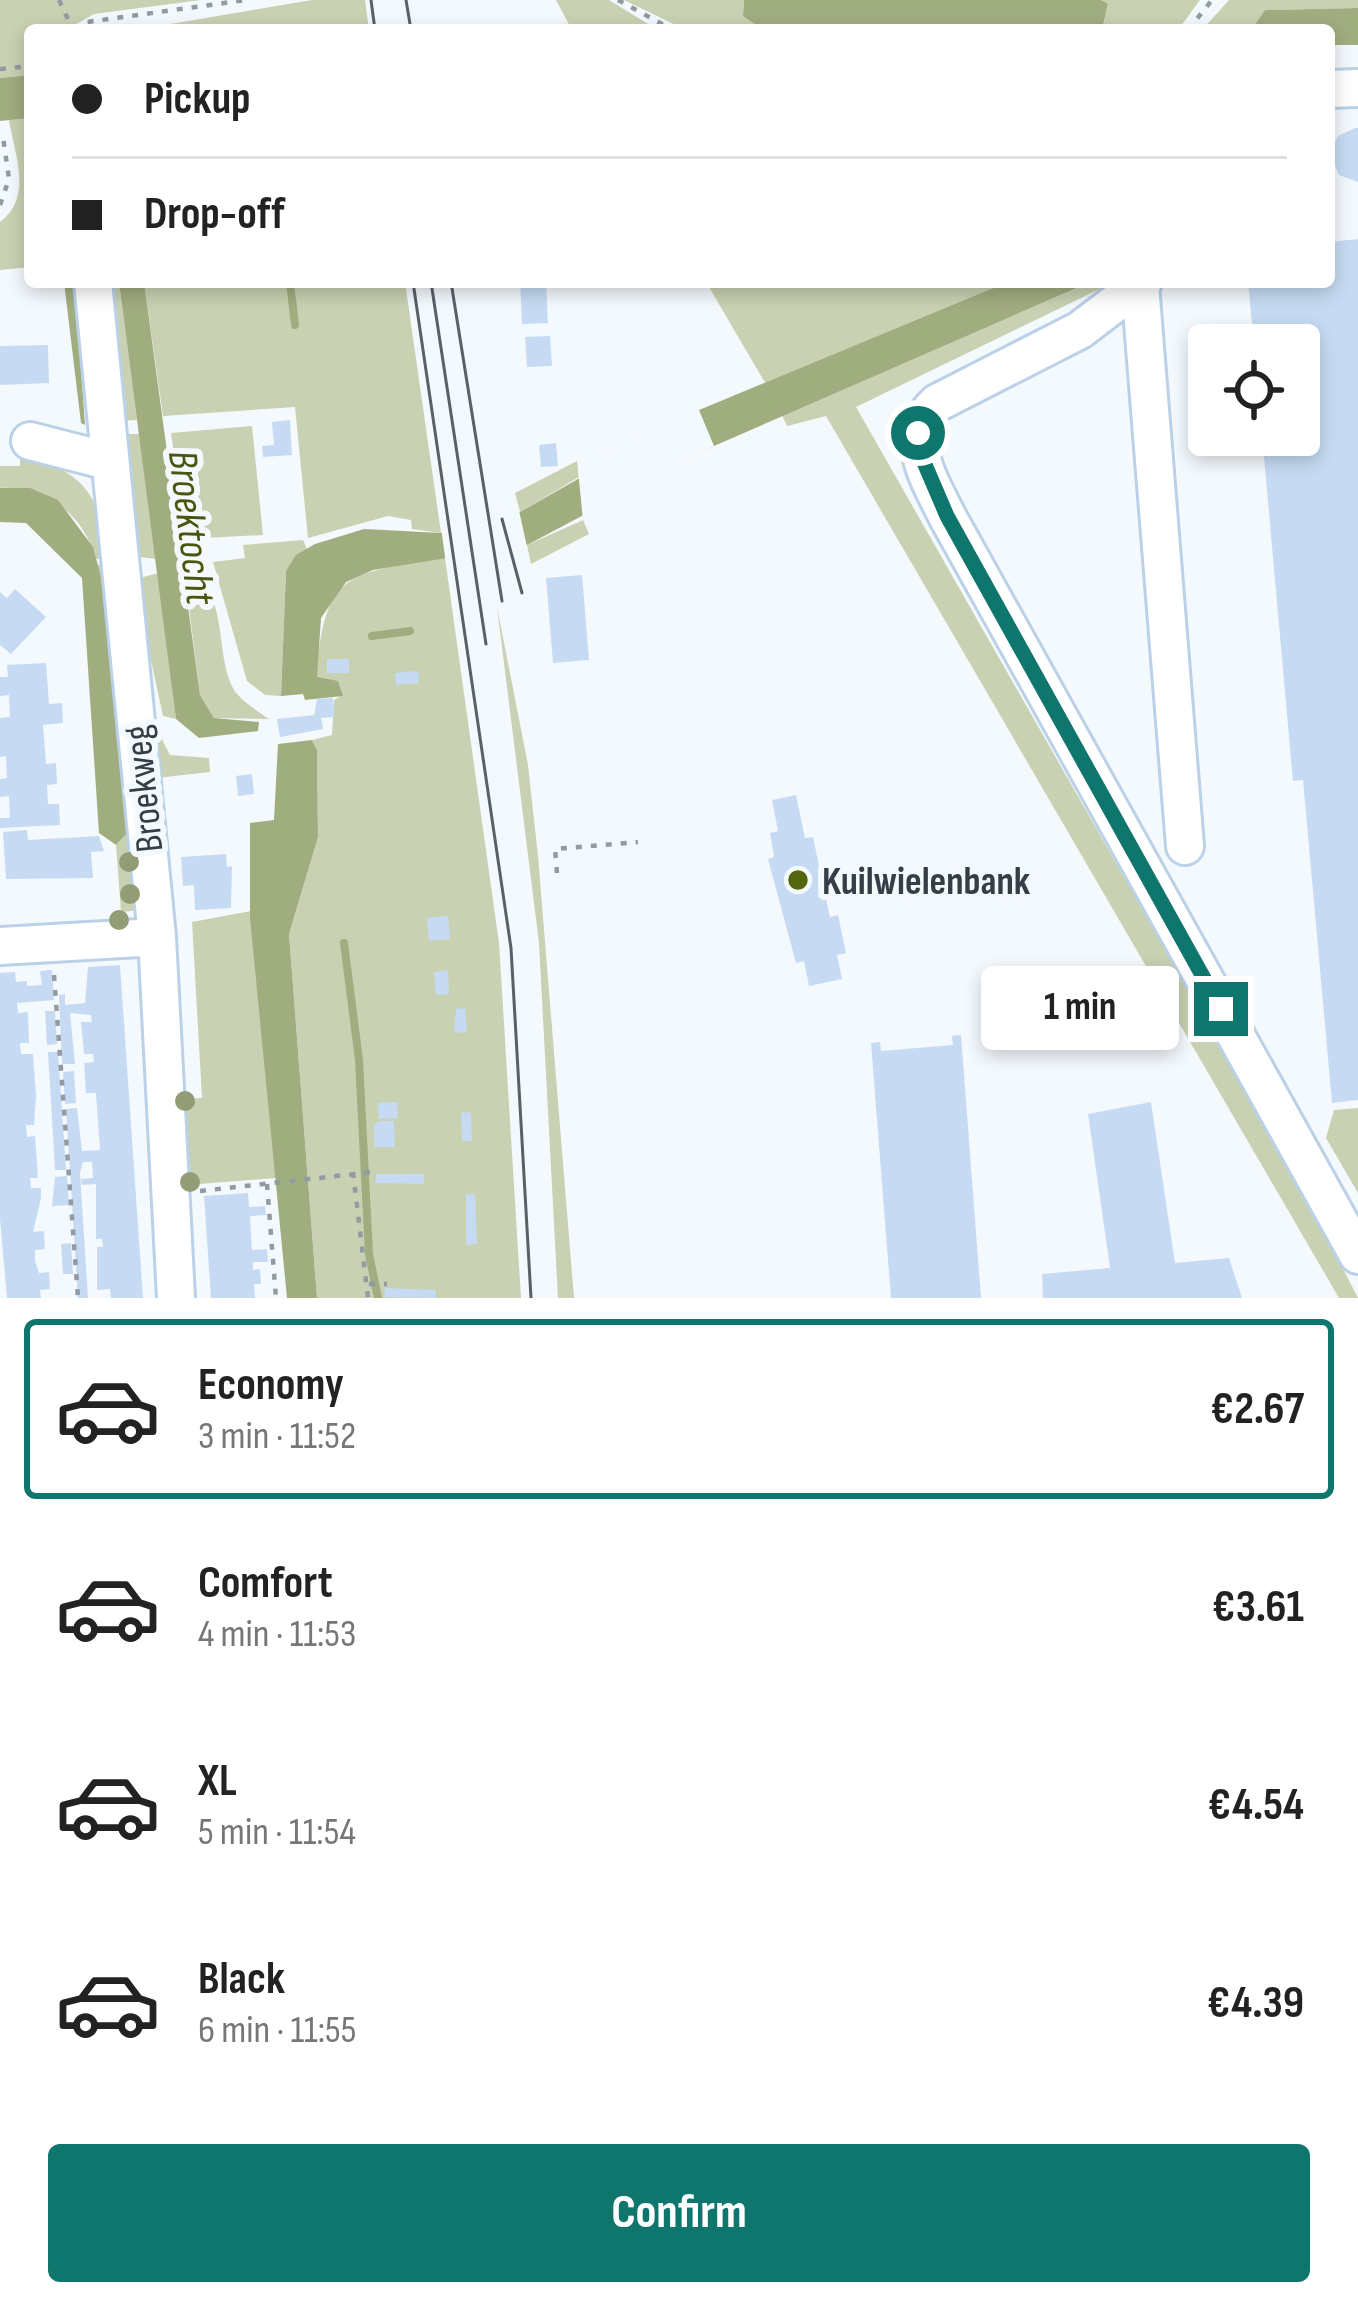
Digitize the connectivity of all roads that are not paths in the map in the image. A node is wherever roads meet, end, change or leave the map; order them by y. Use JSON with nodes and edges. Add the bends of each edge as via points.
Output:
{"nodes":[{"id":1,"x":94,"y":288,"type":"edge"},
{"id":2,"x":1135,"y":288,"type":"edge"},
{"id":3,"x":1142,"y":288,"type":"edge"},
{"id":4,"x":30,"y":441,"type":"dead end"},
{"id":5,"x":108,"y":461,"type":"junction"},
{"id":6,"x":1185,"y":846,"type":"dead end"},
{"id":7,"x":157,"y":937,"type":"junction"},
{"id":8,"x":0,"y":946,"type":"edge"},
{"id":9,"x":1358,"y":1255,"type":"edge"},
{"id":10,"x":176,"y":1298,"type":"edge"}],
"edges":[{"from":1,"to":5,"type":"street","name":"Broekweg"},
{"from":2,"to":9,"type":"street","via":[[1080,330],[937,403],[924,415],[920,453],[947,516]]},
{"from":3,"to":6,"type":"street"},
{"from":4,"to":5,"type":"street"},
{"from":5,"to":7,"type":"street","name":"Broekweg"},
{"from":7,"to":8,"type":"street"},
{"from":7,"to":10,"type":"street","name":"Broekweg"}]}
